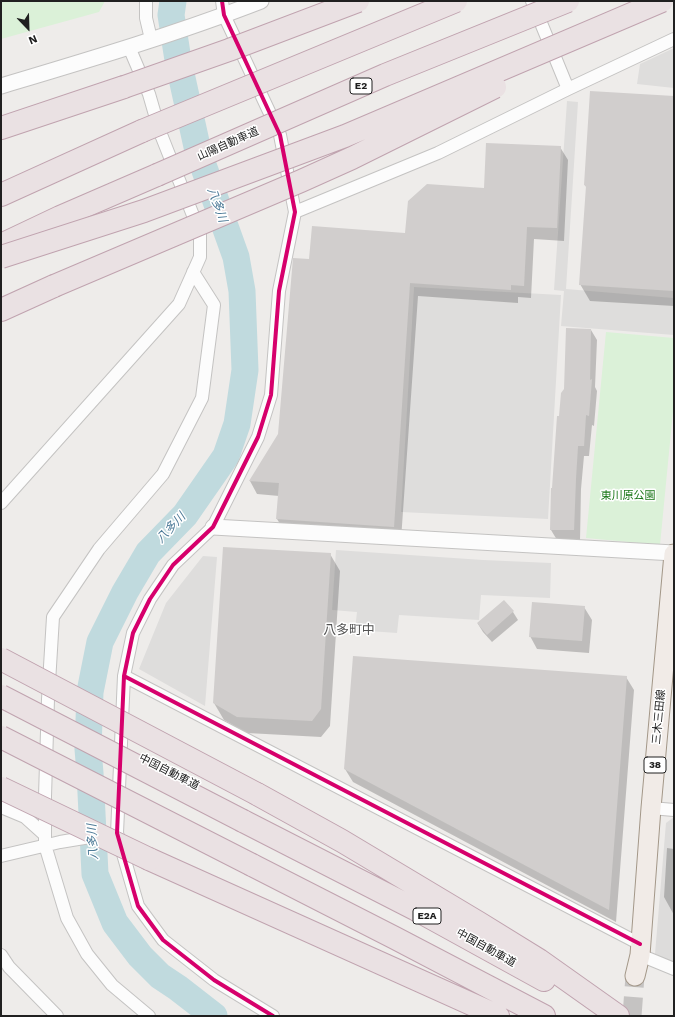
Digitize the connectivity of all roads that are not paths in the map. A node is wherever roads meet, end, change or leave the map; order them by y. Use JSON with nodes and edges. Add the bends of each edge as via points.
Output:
{"nodes":[{"id":1,"x":146,"y":1,"type":"edge"},
{"id":2,"x":261,"y":1,"type":"edge"},
{"id":3,"x":358,"y":1,"type":"edge"},
{"id":4,"x":456,"y":1,"type":"edge"},
{"id":5,"x":532,"y":1,"type":"edge"},
{"id":6,"x":568,"y":1,"type":"edge"},
{"id":7,"x":662,"y":1,"type":"edge"},
{"id":8,"x":668,"y":1,"type":"edge"},
{"id":9,"x":223,"y":8,"type":"edge"},
{"id":10,"x":151,"y":39,"type":"junction"},
{"id":11,"x":674,"y":39,"type":"edge"},
{"id":12,"x":129,"y":48,"type":"junction"},
{"id":13,"x":1,"y":86,"type":"edge"},
{"id":14,"x":568,"y":89,"type":"junction"},
{"id":15,"x":1,"y":128,"type":"edge"},
{"id":16,"x":1,"y":195,"type":"edge"},
{"id":17,"x":295,"y":212,"type":"junction"},
{"id":18,"x":1,"y":245,"type":"edge"},
{"id":19,"x":1,"y":257,"type":"edge"},
{"id":20,"x":193,"y":272,"type":"junction"},
{"id":21,"x":1,"y":310,"type":"edge"},
{"id":22,"x":1,"y":503,"type":"edge"},
{"id":23,"x":213,"y":527,"type":"junction"},
{"id":24,"x":674,"y":553,"type":"edge"},
{"id":25,"x":1,"y":659,"type":"edge"},
{"id":26,"x":124,"y":676,"type":"junction"},
{"id":27,"x":1,"y":696,"type":"edge"},
{"id":28,"x":1,"y":737,"type":"edge"},
{"id":29,"x":1,"y":788,"type":"edge"},
{"id":30,"x":1,"y":807,"type":"edge"},
{"id":31,"x":651,"y":808,"type":"junction"},
{"id":32,"x":674,"y":810,"type":"edge"},
{"id":33,"x":117,"y":833,"type":"junction"},
{"id":34,"x":45,"y":840,"type":"junction"},
{"id":35,"x":1,"y":856,"type":"edge"},
{"id":36,"x":640,"y":950,"type":"junction"},
{"id":37,"x":1,"y":955,"type":"edge"},
{"id":38,"x":5,"y":969,"type":"edge"},
{"id":39,"x":674,"y":969,"type":"edge"},
{"id":40,"x":636,"y":976,"type":"tunnel mouth"},
{"id":41,"x":57,"y":1016,"type":"edge"},
{"id":42,"x":149,"y":1016,"type":"edge"},
{"id":43,"x":273,"y":1016,"type":"edge"},
{"id":44,"x":498,"y":1016,"type":"edge"},
{"id":45,"x":544,"y":1016,"type":"edge"},
{"id":46,"x":607,"y":1016,"type":"edge"},
{"id":47,"x":618,"y":1016,"type":"edge"}],
"edges":[{"from":1,"to":10,"type":"street","via":[[146,18]]},
{"from":2,"to":9,"type":"street"},
{"from":3,"to":15,"type":"highway","bridge":true,"via":[[229,50]]},
{"from":4,"to":16,"type":"highway","bridge":true,"via":[[142,131]]},
{"from":5,"to":14,"type":"street"},
{"from":6,"to":18,"type":"highway","name":"山陽自動車道","number":"E2","bridge":true,"via":[[385,75]]},
{"from":7,"to":19,"type":"highway","bridge":true,"via":[[345,136],[144,211]]},
{"from":8,"to":21,"type":"highway","bridge":true,"via":[[346,161]]},
{"from":9,"to":10,"type":"street"},
{"from":9,"to":17,"type":"street","via":[[280,135]]},
{"from":10,"to":12,"type":"street"},
{"from":11,"to":14,"type":"street"},
{"from":12,"to":13,"type":"street"},
{"from":12,"to":20,"type":"street","via":[[149,94],[160,132],[200,233],[200,257]]},
{"from":14,"to":17,"type":"street","via":[[438,153]]},
{"from":17,"to":23,"type":"street","via":[[278,291],[271,395],[258,437]]},
{"from":20,"to":22,"type":"street","via":[[179,304]]},
{"from":20,"to":34,"type":"street","via":[[214,306],[202,398],[163,474],[99,549],[53,617],[46,751]]},
{"from":23,"to":24,"type":"street"},
{"from":23,"to":26,"type":"street","via":[[173,565],[150,599],[133,633]]},
{"from":24,"to":31,"type":"main road","name":"三木三田線","number":"38"},
{"from":25,"to":47,"type":"highway","bridge":true,"via":[[342,841],[539,960]]},
{"from":26,"to":33,"type":"street"},
{"from":26,"to":36,"type":"street"},
{"from":27,"to":46,"type":"highway","name":"中国自動車道","number":"E2A","bridge":true,"via":[[421,913]]},
{"from":28,"to":45,"type":"highway","bridge":true},
{"from":29,"to":44,"type":"highway","bridge":true,"via":[[149,859]]},
{"from":30,"to":34,"type":"street","via":[[25,817]]},
{"from":31,"to":32,"type":"street"},
{"from":31,"to":36,"type":"main road","name":"三木三田線","number":"38"},
{"from":33,"to":34,"type":"street","bridge":true,"via":[[60,842]]},
{"from":33,"to":43,"type":"street","via":[[138,906],[163,940],[214,980]]},
{"from":34,"to":35,"type":"street"},
{"from":34,"to":42,"type":"street","via":[[67,918],[87,954],[112,985]]},
{"from":36,"to":39,"type":"street"},
{"from":36,"to":40,"type":"main road","name":"三木三田線","number":"38"},
{"from":37,"to":38,"type":"street"},
{"from":38,"to":41,"type":"street"}]}
